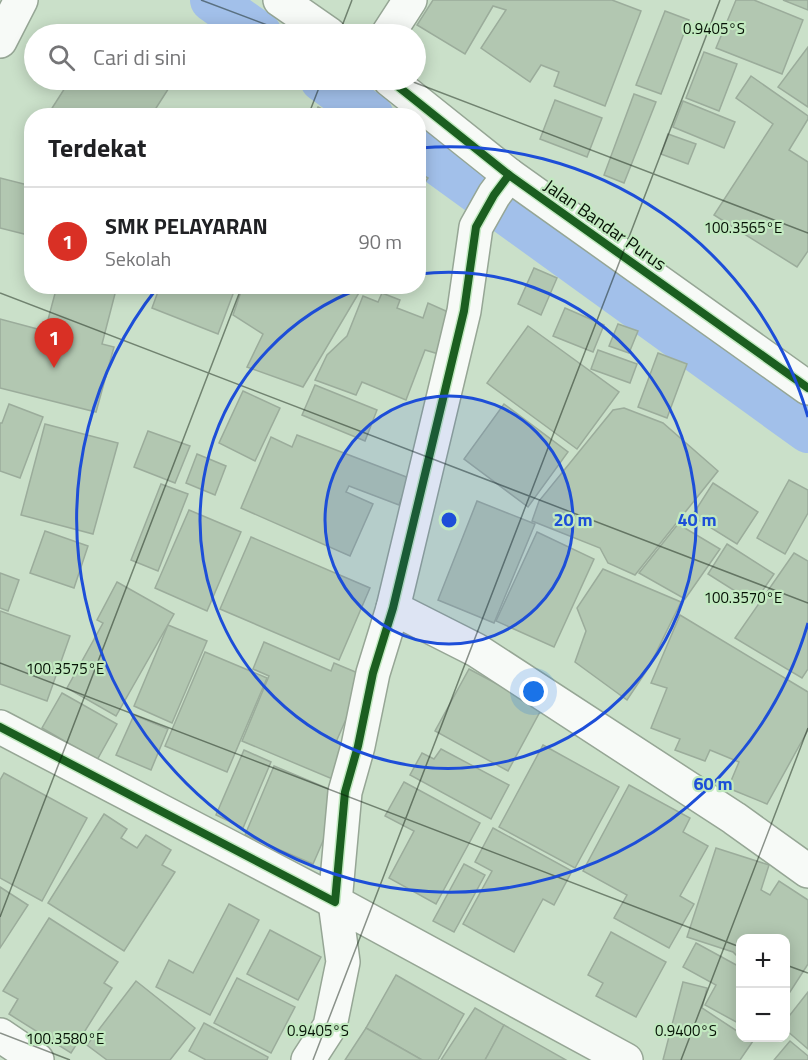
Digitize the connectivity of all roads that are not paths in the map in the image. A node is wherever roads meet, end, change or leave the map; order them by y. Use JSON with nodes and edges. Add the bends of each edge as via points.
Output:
{"nodes":[{"id":1,"x":21,"y":0,"type":"edge"},
{"id":2,"x":280,"y":0,"type":"edge"},
{"id":3,"x":410,"y":0,"type":"edge"},
{"id":4,"x":315,"y":24,"type":"edge"},
{"id":5,"x":394,"y":24,"type":"edge"},
{"id":6,"x":0,"y":41,"type":"edge"},
{"id":7,"x":401,"y":90,"type":"edge"},
{"id":8,"x":420,"y":108,"type":"edge"},
{"id":9,"x":426,"y":114,"type":"edge"},
{"id":10,"x":502,"y":185,"type":"junction"},
{"id":11,"x":808,"y":388,"type":"edge"},
{"id":12,"x":393,"y":608,"type":"junction"},
{"id":13,"x":0,"y":727,"type":"edge"},
{"id":14,"x":808,"y":870,"type":"edge"},
{"id":15,"x":335,"y":902,"type":"junction"},
{"id":16,"x":0,"y":1035,"type":"edge"},
{"id":17,"x":37,"y":1060,"type":"edge"},
{"id":18,"x":308,"y":1060,"type":"edge"},
{"id":19,"x":626,"y":1060,"type":"edge"}],
"edges":[{"from":1,"to":6,"type":"street"},
{"from":2,"to":4,"type":"street"},
{"from":3,"to":5,"type":"street"},
{"from":7,"to":8,"type":"street","name":"Jalan Bandar Purus"},
{"from":9,"to":10,"type":"street","name":"Jalan Bandar Purus"},
{"from":10,"to":11,"type":"street","name":"Jalan Bandar Purus"},
{"from":10,"to":12,"type":"street","via":[[476,227],[464,311]]},
{"from":12,"to":14,"type":"street","via":[[476,650]]},
{"from":12,"to":15,"type":"street","via":[[345,792]]},
{"from":13,"to":15,"type":"street"},
{"from":15,"to":18,"type":"street","via":[[343,962],[330,1026]]},
{"from":15,"to":19,"type":"street"},
{"from":16,"to":17,"type":"street"}]}
